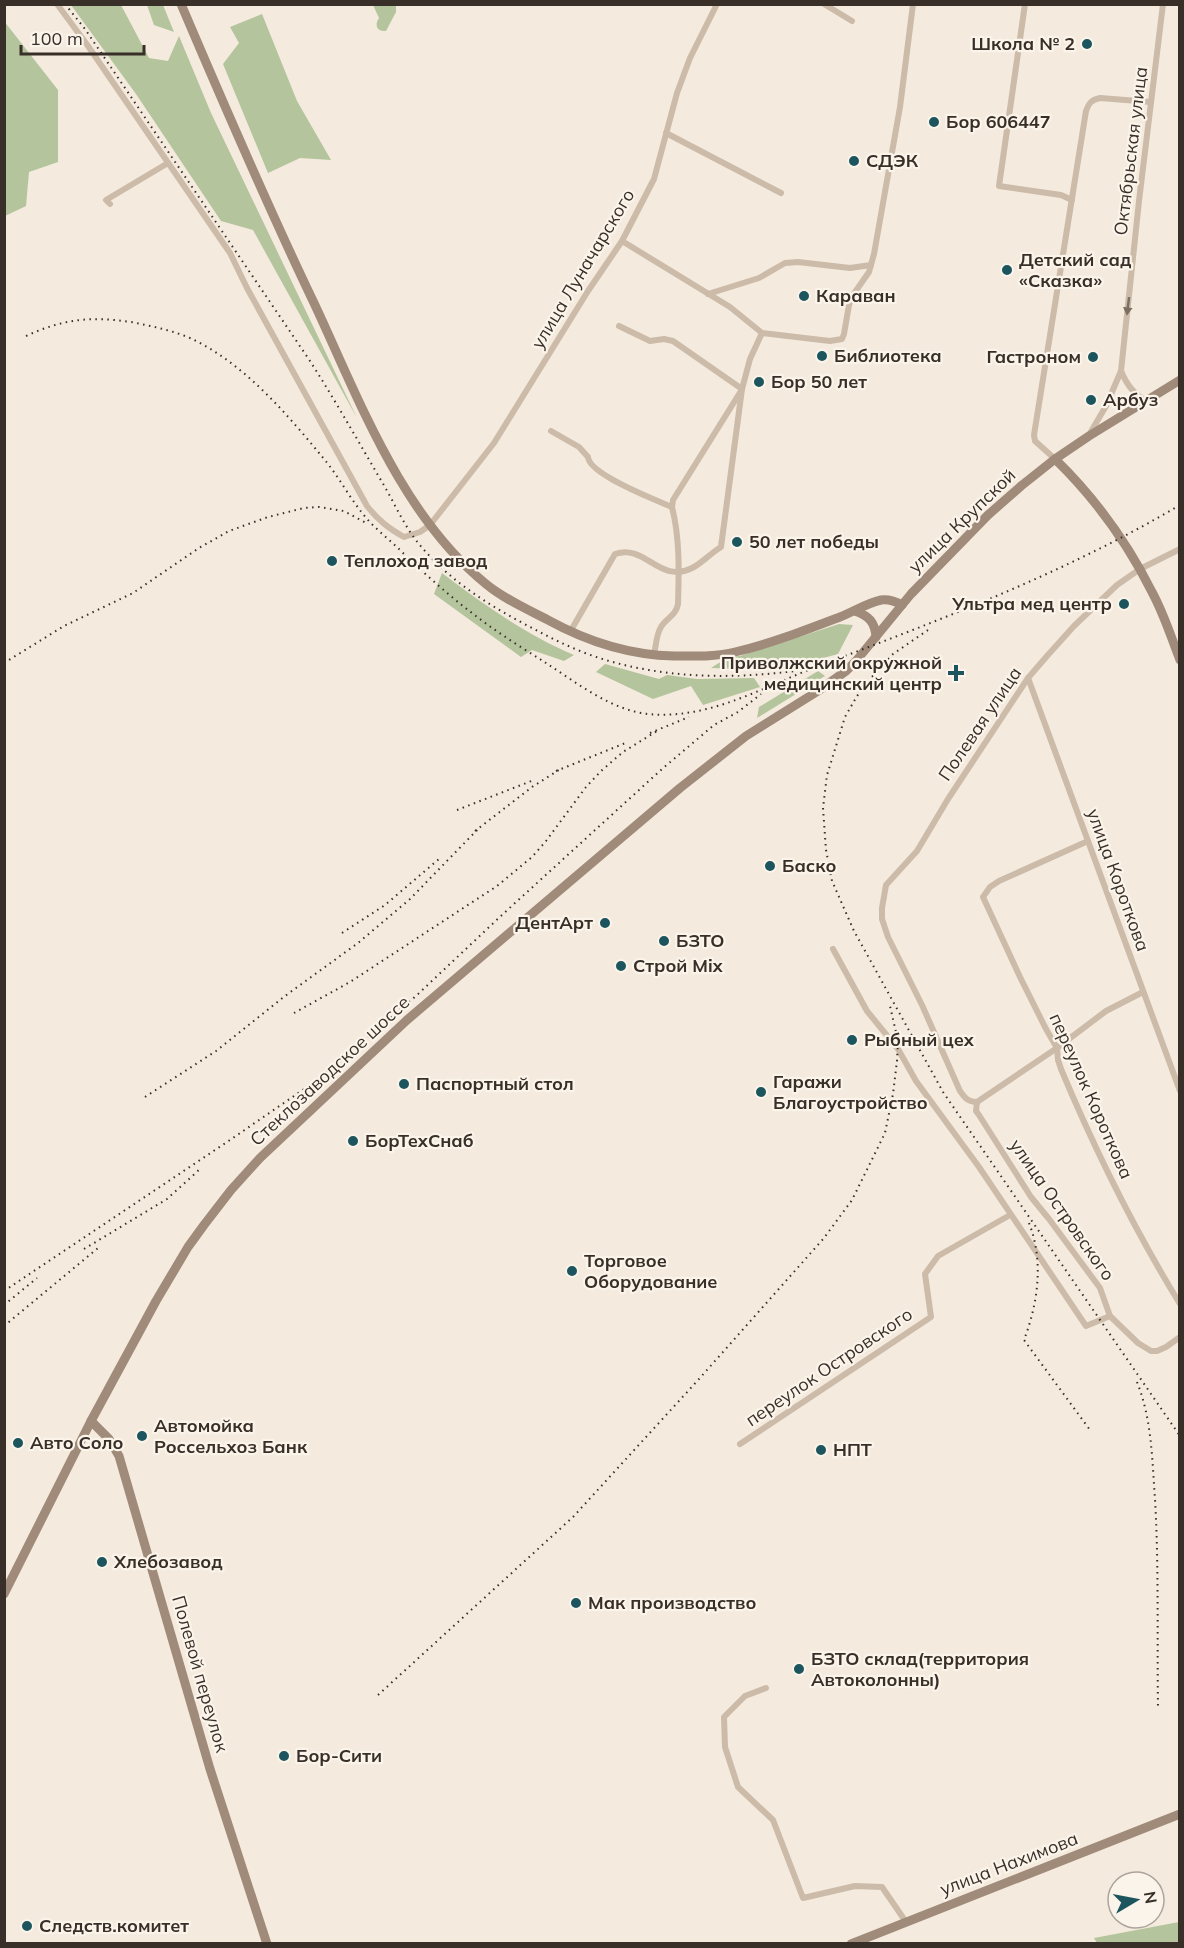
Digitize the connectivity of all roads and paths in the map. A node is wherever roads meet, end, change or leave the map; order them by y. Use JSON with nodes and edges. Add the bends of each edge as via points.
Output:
{"nodes":[{"id":1,"x":57,"y":4,"type":"edge"},
{"id":2,"x":181,"y":4,"type":"edge"},
{"id":3,"x":717,"y":4,"type":"edge"},
{"id":4,"x":824,"y":4,"type":"edge"},
{"id":5,"x":913,"y":4,"type":"edge"},
{"id":6,"x":1025,"y":4,"type":"edge"},
{"id":7,"x":1163,"y":4,"type":"edge"},
{"id":8,"x":852,"y":21,"type":"dead end"},
{"id":9,"x":1151,"y":102,"type":"junction"},
{"id":10,"x":666,"y":133,"type":"junction"},
{"id":11,"x":168,"y":162,"type":"junction"},
{"id":12,"x":781,"y":193,"type":"dead end"},
{"id":13,"x":1072,"y":200,"type":"junction"},
{"id":14,"x":110,"y":204,"type":"dead end"},
{"id":15,"x":622,"y":241,"type":"junction"},
{"id":16,"x":871,"y":265,"type":"junction"},
{"id":17,"x":708,"y":294,"type":"junction"},
{"id":18,"x":619,"y":326,"type":"dead end"},
{"id":19,"x":762,"y":333,"type":"junction"},
{"id":20,"x":1121,"y":371,"type":"junction"},
{"id":21,"x":1179,"y":380,"type":"edge"},
{"id":22,"x":742,"y":389,"type":"junction"},
{"id":23,"x":1146,"y":401,"type":"junction"},
{"id":24,"x":551,"y":431,"type":"dead end"},
{"id":25,"x":1089,"y":436,"type":"junction"},
{"id":26,"x":1055,"y":459,"type":"junction"},
{"id":27,"x":672,"y":507,"type":"junction"},
{"id":28,"x":430,"y":525,"type":"junction"},
{"id":29,"x":1179,"y":549,"type":"edge"},
{"id":30,"x":1140,"y":569,"type":"junction"},
{"id":31,"x":679,"y":571,"type":"junction"},
{"id":32,"x":902,"y":605,"type":"junction"},
{"id":33,"x":855,"y":611,"type":"junction"},
{"id":34,"x":570,"y":632,"type":"junction"},
{"id":35,"x":876,"y":637,"type":"junction"},
{"id":36,"x":654,"y":656,"type":"junction"},
{"id":37,"x":1179,"y":660,"type":"edge"},
{"id":38,"x":1028,"y":678,"type":"junction"},
{"id":39,"x":818,"y":691,"type":"joint"},
{"id":40,"x":1088,"y":841,"type":"junction"},
{"id":41,"x":882,"y":919,"type":"joint"},
{"id":42,"x":833,"y":949,"type":"dead end"},
{"id":43,"x":1143,"y":992,"type":"junction"},
{"id":44,"x":1057,"y":1048,"type":"junction"},
{"id":45,"x":1179,"y":1091,"type":"edge"},
{"id":46,"x":977,"y":1102,"type":"junction"},
{"id":47,"x":1010,"y":1215,"type":"junction"},
{"id":48,"x":1179,"y":1304,"type":"edge"},
{"id":49,"x":1110,"y":1316,"type":"junction"},
{"id":50,"x":1179,"y":1336,"type":"edge"},
{"id":51,"x":91,"y":1421,"type":"junction"},
{"id":52,"x":740,"y":1444,"type":"dead end"},
{"id":53,"x":4,"y":1594,"type":"edge"},
{"id":54,"x":766,"y":1688,"type":"dead end"},
{"id":55,"x":1179,"y":1814,"type":"edge"},
{"id":56,"x":906,"y":1922,"type":"junction"},
{"id":57,"x":863,"y":1941,"type":"edge"},
{"id":58,"x":267,"y":1944,"type":"edge"},
{"id":59,"x":851,"y":1944,"type":"edge"}],
"edges":[{"from":1,"to":11,"type":"street"},
{"from":2,"to":28,"type":"main road","via":[[285,242],[393,472]]},
{"from":3,"to":10,"type":"street","name":"улица Луначарского","via":[[690,58]]},
{"from":4,"to":8,"type":"street"},
{"from":5,"to":16,"type":"street","via":[[900,106]]},
{"from":6,"to":13,"type":"street","via":[[999,186]]},
{"from":7,"to":9,"type":"street","name":"Октябрьская улица"},
{"from":9,"to":13,"type":"street","via":[[1093,99],[1086,111]]},
{"from":9,"to":20,"type":"street","name":"Октябрьская улица","one_way":true},
{"from":10,"to":12,"type":"street"},
{"from":10,"to":15,"type":"street","name":"улица Луначарского","via":[[654,179]]},
{"from":11,"to":14,"type":"street","via":[[106,200]]},
{"from":11,"to":28,"type":"street","via":[[230,253],[367,506],[387,528],[404,537]]},
{"from":13,"to":26,"type":"street","via":[[1034,435],[1035,441]]},
{"from":15,"to":17,"type":"street"},
{"from":15,"to":28,"type":"street","name":"улица Луначарского","via":[[494,443]]},
{"from":16,"to":17,"type":"street","via":[[850,268],[785,263],[759,278]]},
{"from":16,"to":19,"type":"street","via":[[849,304],[842,339]]},
{"from":17,"to":19,"type":"street"},
{"from":18,"to":22,"type":"street","via":[[650,341],[673,341]]},
{"from":19,"to":22,"type":"street"},
{"from":20,"to":23,"type":"street","via":[[1126,384]]},
{"from":20,"to":25,"type":"street","name":"Октябрьская улица"},
{"from":21,"to":23,"type":"main road","name":"улица Крупской"},
{"from":22,"to":27,"type":"street"},
{"from":22,"to":31,"type":"street","via":[[721,547],[694,567]]},
{"from":23,"to":25,"type":"main road","name":"улица Крупской"},
{"from":24,"to":27,"type":"street","via":[[579,447],[590,464],[604,475]]},
{"from":25,"to":26,"type":"main road","name":"улица Крупской"},
{"from":26,"to":30,"type":"main road","via":[[1084,490]]},
{"from":26,"to":32,"type":"main road","name":"улица Крупской","via":[[988,515]]},
{"from":27,"to":31,"type":"street"},
{"from":28,"to":34,"type":"main road","via":[[488,586]]},
{"from":29,"to":30,"type":"street","name":"Полевая улица"},
{"from":30,"to":37,"type":"main road"},
{"from":30,"to":38,"type":"street","name":"Полевая улица","via":[[1074,626]]},
{"from":31,"to":34,"type":"street","via":[[665,571],[633,552],[615,554]]},
{"from":31,"to":36,"type":"street","via":[[677,610],[659,630]]},
{"from":32,"to":33,"type":"main road","via":[[888,600]]},
{"from":32,"to":35,"type":"main road","name":"улица Крупской"},
{"from":33,"to":35,"type":"main road","via":[[872,621]]},
{"from":33,"to":36,"type":"main road","via":[[733,653]]},
{"from":34,"to":36,"type":"main road","via":[[604,646]]},
{"from":35,"to":39,"type":"main road","name":"улица Крупской","via":[[846,671]]},
{"from":38,"to":40,"type":"street","name":"улица Короткова"},
{"from":38,"to":41,"type":"street","name":"Полевая улица","via":[[917,851],[886,885]]},
{"from":39,"to":51,"type":"main road","name":"Стеклозаводское шоссе","via":[[746,736],[680,788],[408,1020],[260,1158],[188,1247]]},
{"from":40,"to":43,"type":"street","name":"улица Короткова"},
{"from":40,"to":44,"type":"street","name":"переулок Короткова","via":[[999,881],[983,897]]},
{"from":41,"to":46,"type":"street","name":"улица Островского","via":[[960,1090],[966,1099]]},
{"from":42,"to":47,"type":"street","via":[[867,1011]]},
{"from":43,"to":44,"type":"street","via":[[1106,1011]]},
{"from":43,"to":45,"type":"street","name":"улица Короткова"},
{"from":44,"to":46,"type":"street"},
{"from":44,"to":48,"type":"street","name":"переулок Короткова","via":[[1060,1069],[1121,1201]]},
{"from":46,"to":49,"type":"street","name":"улица Островского","via":[[978,1115],[1031,1197],[1100,1288]]},
{"from":47,"to":49,"type":"street","via":[[1086,1326]]},
{"from":47,"to":52,"type":"street","name":"переулок Островского","via":[[938,1256],[925,1275],[931,1317]]},
{"from":49,"to":50,"type":"street","name":"улица Островского","via":[[1138,1344],[1151,1351],[1166,1347]]},
{"from":51,"to":53,"type":"main road","name":"Стеклозаводское шоссе"},
{"from":51,"to":58,"type":"main road","name":"Полевой переулок","via":[[110,1439],[119,1456],[210,1769]]},
{"from":54,"to":56,"type":"street","via":[[745,1696],[724,1717],[725,1747],[738,1787],[773,1820],[803,1898],[855,1886],[882,1887]]},
{"from":55,"to":56,"type":"main road","name":"улица Нахимова"},
{"from":56,"to":57,"type":"main road","name":"улица Нахимова"},
{"from":57,"to":59,"type":"main road","name":"улица Нахимова"}]}
